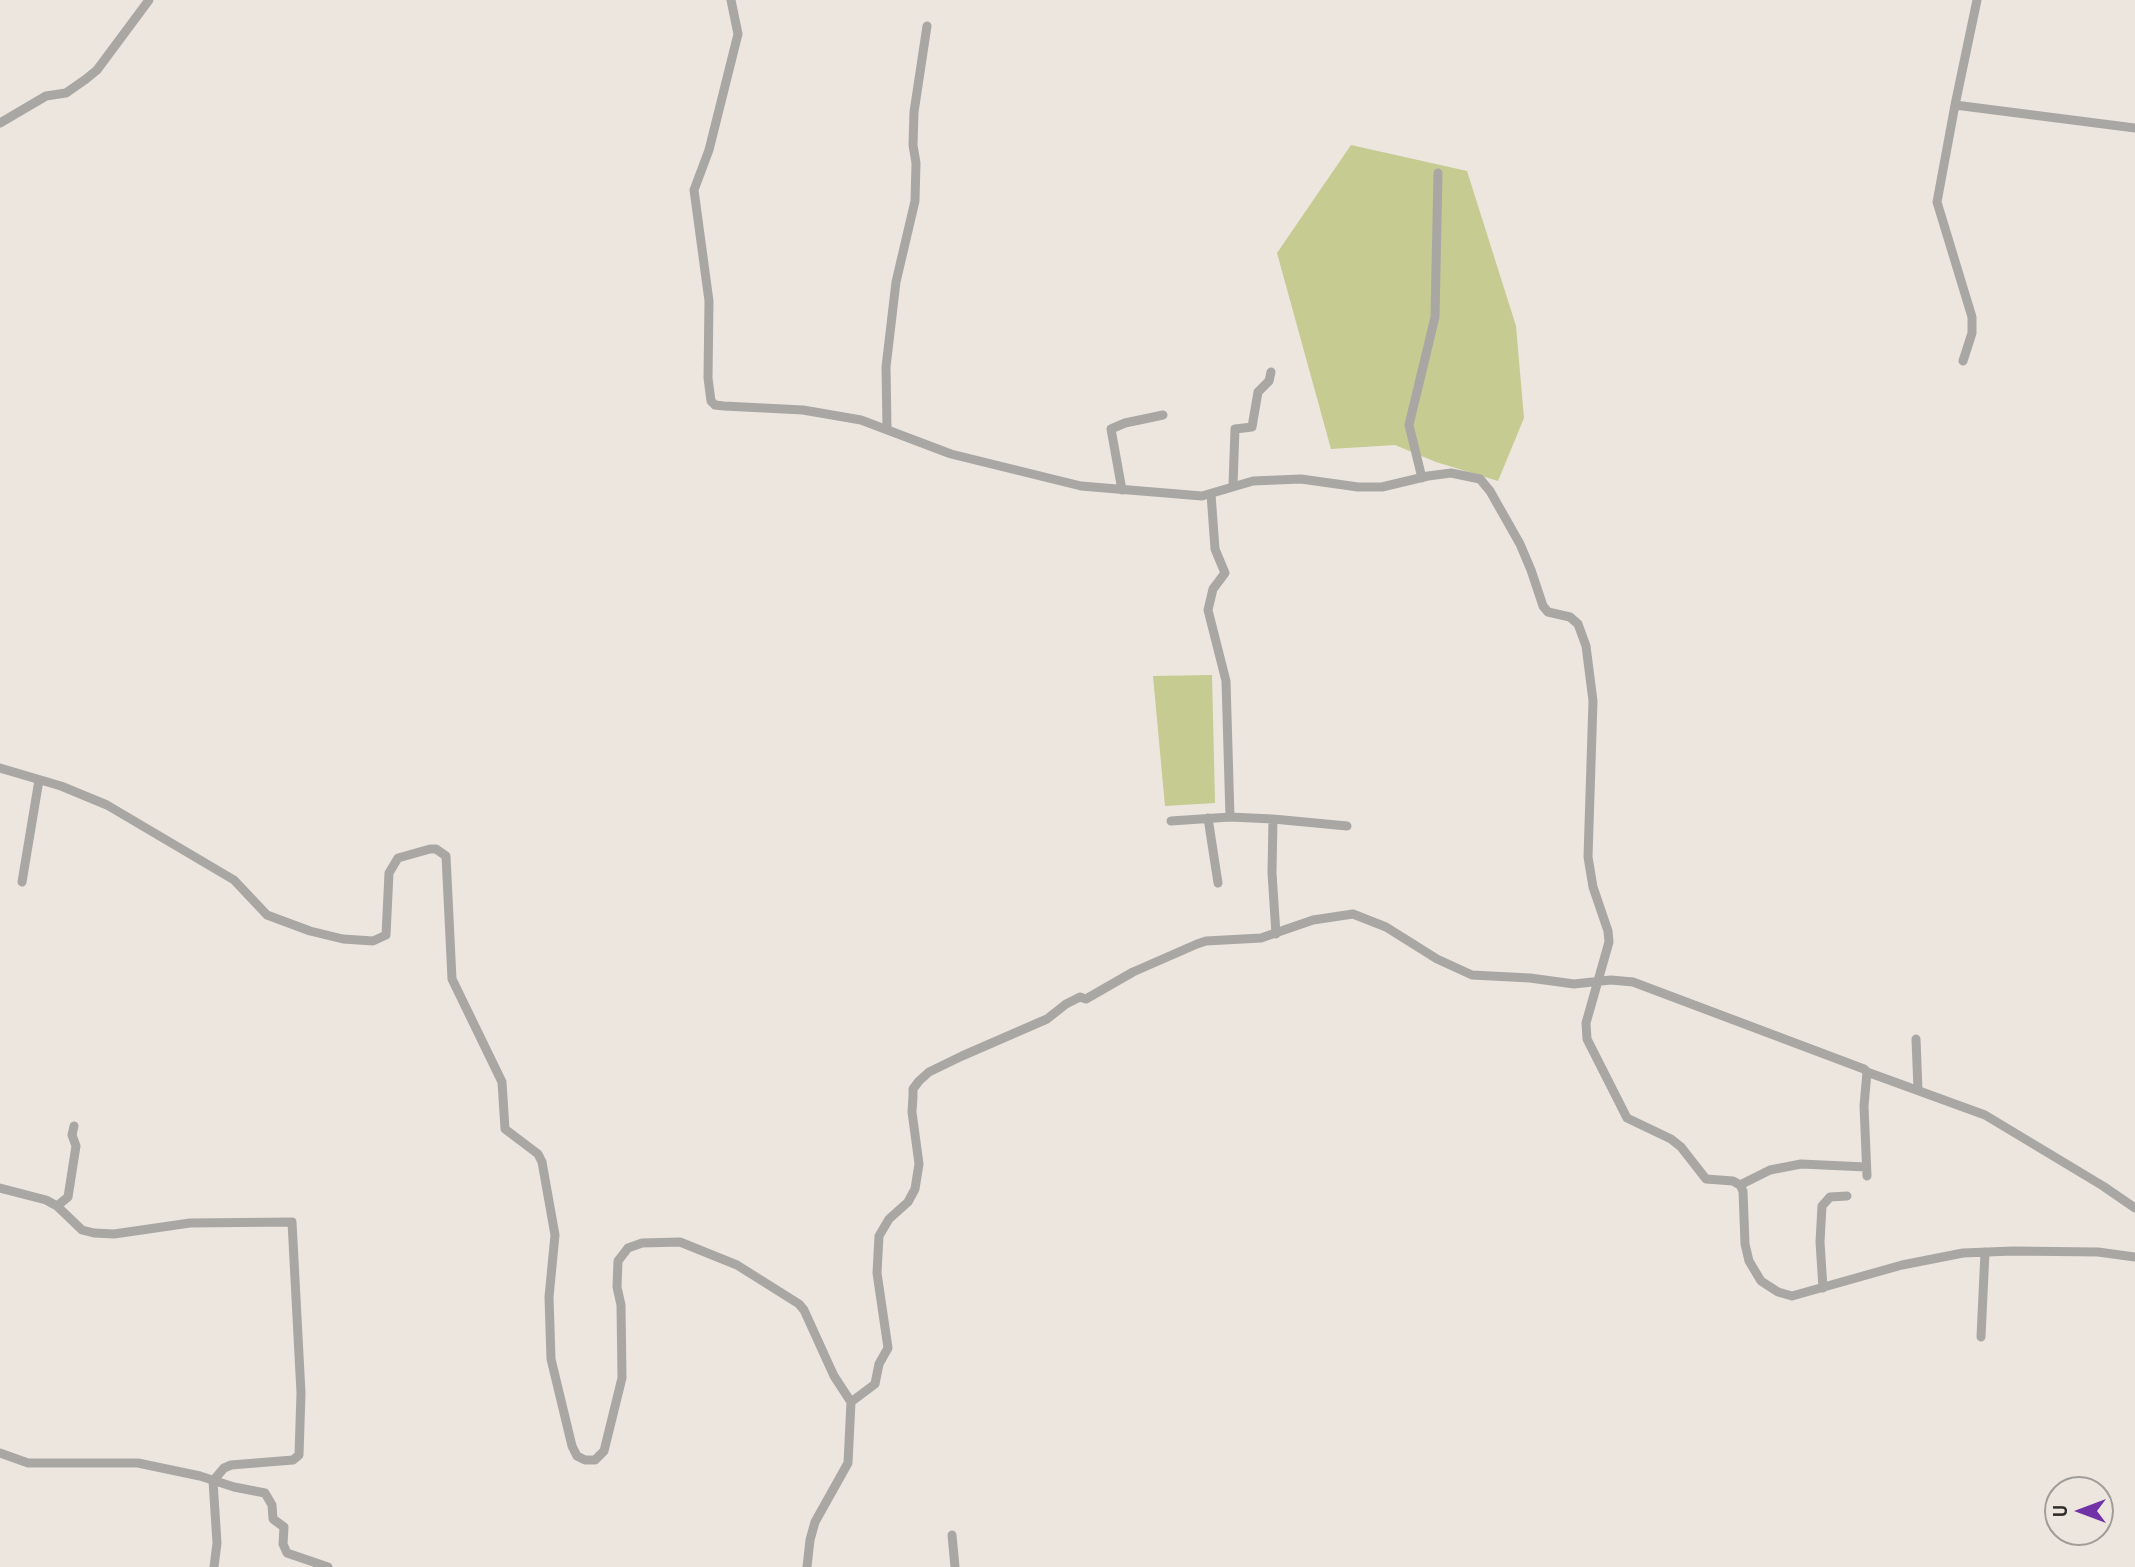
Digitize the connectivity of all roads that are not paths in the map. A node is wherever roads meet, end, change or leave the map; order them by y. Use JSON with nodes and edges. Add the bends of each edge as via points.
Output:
{"nodes":[{"id":1,"x":149,"y":0,"type":"edge"},
{"id":2,"x":731,"y":0,"type":"edge"},
{"id":3,"x":1977,"y":0,"type":"edge"},
{"id":4,"x":927,"y":26,"type":"dead end"},
{"id":5,"x":1955,"y":105,"type":"junction"},
{"id":6,"x":0,"y":123,"type":"edge"},
{"id":7,"x":2135,"y":128,"type":"edge"},
{"id":8,"x":1438,"y":173,"type":"dead end"},
{"id":9,"x":1963,"y":360,"type":"dead end"},
{"id":10,"x":1271,"y":372,"type":"dead end"},
{"id":11,"x":1163,"y":415,"type":"dead end"},
{"id":12,"x":887,"y":429,"type":"junction"},
{"id":13,"x":1422,"y":478,"type":"junction"},
{"id":14,"x":1233,"y":485,"type":"junction"},
{"id":15,"x":1122,"y":490,"type":"junction"},
{"id":16,"x":1211,"y":494,"type":"junction"},
{"id":17,"x":0,"y":768,"type":"edge"},
{"id":18,"x":39,"y":780,"type":"junction"},
{"id":19,"x":1230,"y":817,"type":"junction"},
{"id":20,"x":1208,"y":818,"type":"junction"},
{"id":21,"x":1273,"y":819,"type":"junction"},
{"id":22,"x":1171,"y":821,"type":"dead end"},
{"id":23,"x":1347,"y":826,"type":"dead end"},
{"id":24,"x":22,"y":882,"type":"dead end"},
{"id":25,"x":1218,"y":883,"type":"dead end"},
{"id":26,"x":1276,"y":934,"type":"junction"},
{"id":27,"x":1599,"y":981,"type":"junction"},
{"id":28,"x":1916,"y":1039,"type":"dead end"},
{"id":29,"x":1867,"y":1072,"type":"junction"},
{"id":30,"x":1918,"y":1090,"type":"junction"},
{"id":31,"x":74,"y":1126,"type":"dead end"},
{"id":32,"x":1740,"y":1185,"type":"junction"},
{"id":33,"x":0,"y":1188,"type":"edge"},
{"id":34,"x":1847,"y":1196,"type":"dead end"},
{"id":35,"x":57,"y":1206,"type":"junction"},
{"id":36,"x":2135,"y":1208,"type":"edge"},
{"id":37,"x":1985,"y":1252,"type":"junction"},
{"id":38,"x":2135,"y":1257,"type":"edge"},
{"id":39,"x":1823,"y":1288,"type":"junction"},
{"id":40,"x":1981,"y":1337,"type":"dead end"},
{"id":41,"x":851,"y":1402,"type":"junction"},
{"id":42,"x":0,"y":1452,"type":"edge"},
{"id":43,"x":213,"y":1481,"type":"junction"},
{"id":44,"x":952,"y":1535,"type":"dead end"},
{"id":45,"x":214,"y":1567,"type":"edge"},
{"id":46,"x":328,"y":1567,"type":"edge"},
{"id":47,"x":810,"y":1567,"type":"edge"},
{"id":48,"x":955,"y":1567,"type":"edge"}],
"edges":[{"from":1,"to":6,"type":"street","via":[[97,70],[65,93],[46,96]]},
{"from":2,"to":12,"type":"street","via":[[738,34],[709,150],[694,190],[709,301],[711,401],[724,406],[803,410]]},
{"from":3,"to":5,"type":"street"},
{"from":4,"to":12,"type":"street","via":[[914,112],[915,201],[896,282],[886,367]]},
{"from":5,"to":7,"type":"street"},
{"from":5,"to":9,"type":"street","via":[[1937,202],[1972,317]]},
{"from":8,"to":13,"type":"street","via":[[1436,311],[1409,425]]},
{"from":10,"to":14,"type":"street","via":[[1258,392],[1252,427],[1235,429]]},
{"from":11,"to":15,"type":"street","via":[[1111,429]]},
{"from":12,"to":15,"type":"street","via":[[1000,467],[1081,486]]},
{"from":13,"to":14,"type":"street","via":[[1382,487],[1301,479]]},
{"from":13,"to":27,"type":"street","via":[[1451,473],[1479,479],[1520,544],[1543,606],[1548,612],[1570,617],[1583,633],[1593,701],[1588,857],[1609,942]]},
{"from":14,"to":16,"type":"street"},
{"from":15,"to":16,"type":"street"},
{"from":16,"to":19,"type":"street","via":[[1215,549],[1225,570],[1213,589],[1208,610],[1226,681]]},
{"from":17,"to":18,"type":"street"},
{"from":18,"to":24,"type":"street"},
{"from":18,"to":41,"type":"street","via":[[107,805],[222,873],[237,882],[267,915],[343,939],[373,941],[386,935],[389,873],[398,858],[436,849],[447,858],[453,979],[502,1082],[505,1129],[542,1162],[555,1235],[549,1297],[551,1359],[577,1456],[595,1460],[604,1451],[622,1378],[618,1261],[628,1248],[642,1244],[680,1242],[737,1265],[799,1304]]},
{"from":19,"to":20,"type":"street"},
{"from":19,"to":21,"type":"street"},
{"from":20,"to":22,"type":"street"},
{"from":20,"to":25,"type":"street"},
{"from":21,"to":23,"type":"street"},
{"from":21,"to":26,"type":"street"},
{"from":26,"to":27,"type":"street","via":[[1306,922],[1353,914],[1472,975],[1574,984]]},
{"from":26,"to":41,"type":"street","via":[[1206,941],[1173,953],[1086,999],[1066,1004],[1047,1019],[929,1072],[919,1081],[912,1112],[919,1164],[915,1189],[879,1236],[877,1273],[888,1348],[878,1364],[875,1384]]},
{"from":27,"to":29,"type":"street","via":[[1633,982]]},
{"from":27,"to":32,"type":"street","via":[[1585,1031],[1623,1112],[1634,1123],[1681,1147],[1706,1179]]},
{"from":28,"to":30,"type":"street"},
{"from":29,"to":30,"type":"street"},
{"from":29,"to":32,"type":"street","via":[[1866,1171],[1789,1166]]},
{"from":30,"to":36,"type":"street","via":[[1985,1115]]},
{"from":31,"to":35,"type":"street","via":[[76,1146],[68,1196]]},
{"from":32,"to":39,"type":"street","via":[[1745,1244],[1761,1281],[1792,1296]]},
{"from":33,"to":35,"type":"street"},
{"from":34,"to":39,"type":"street","via":[[1830,1197],[1822,1206]]},
{"from":35,"to":43,"type":"street","via":[[76,1226],[94,1233],[190,1223],[292,1222],[301,1393],[299,1455],[293,1460],[231,1465]]},
{"from":37,"to":38,"type":"street","via":[[2098,1252]]},
{"from":37,"to":39,"type":"street","via":[[1935,1258]]},
{"from":37,"to":40,"type":"street"},
{"from":41,"to":47,"type":"street","via":[[848,1463],[815,1522],[807,1555]]},
{"from":42,"to":43,"type":"street","via":[[27,1463],[138,1463]]},
{"from":43,"to":45,"type":"street"},
{"from":43,"to":46,"type":"street","via":[[265,1493],[273,1519],[284,1527],[287,1553]]},
{"from":44,"to":48,"type":"street"}]}
